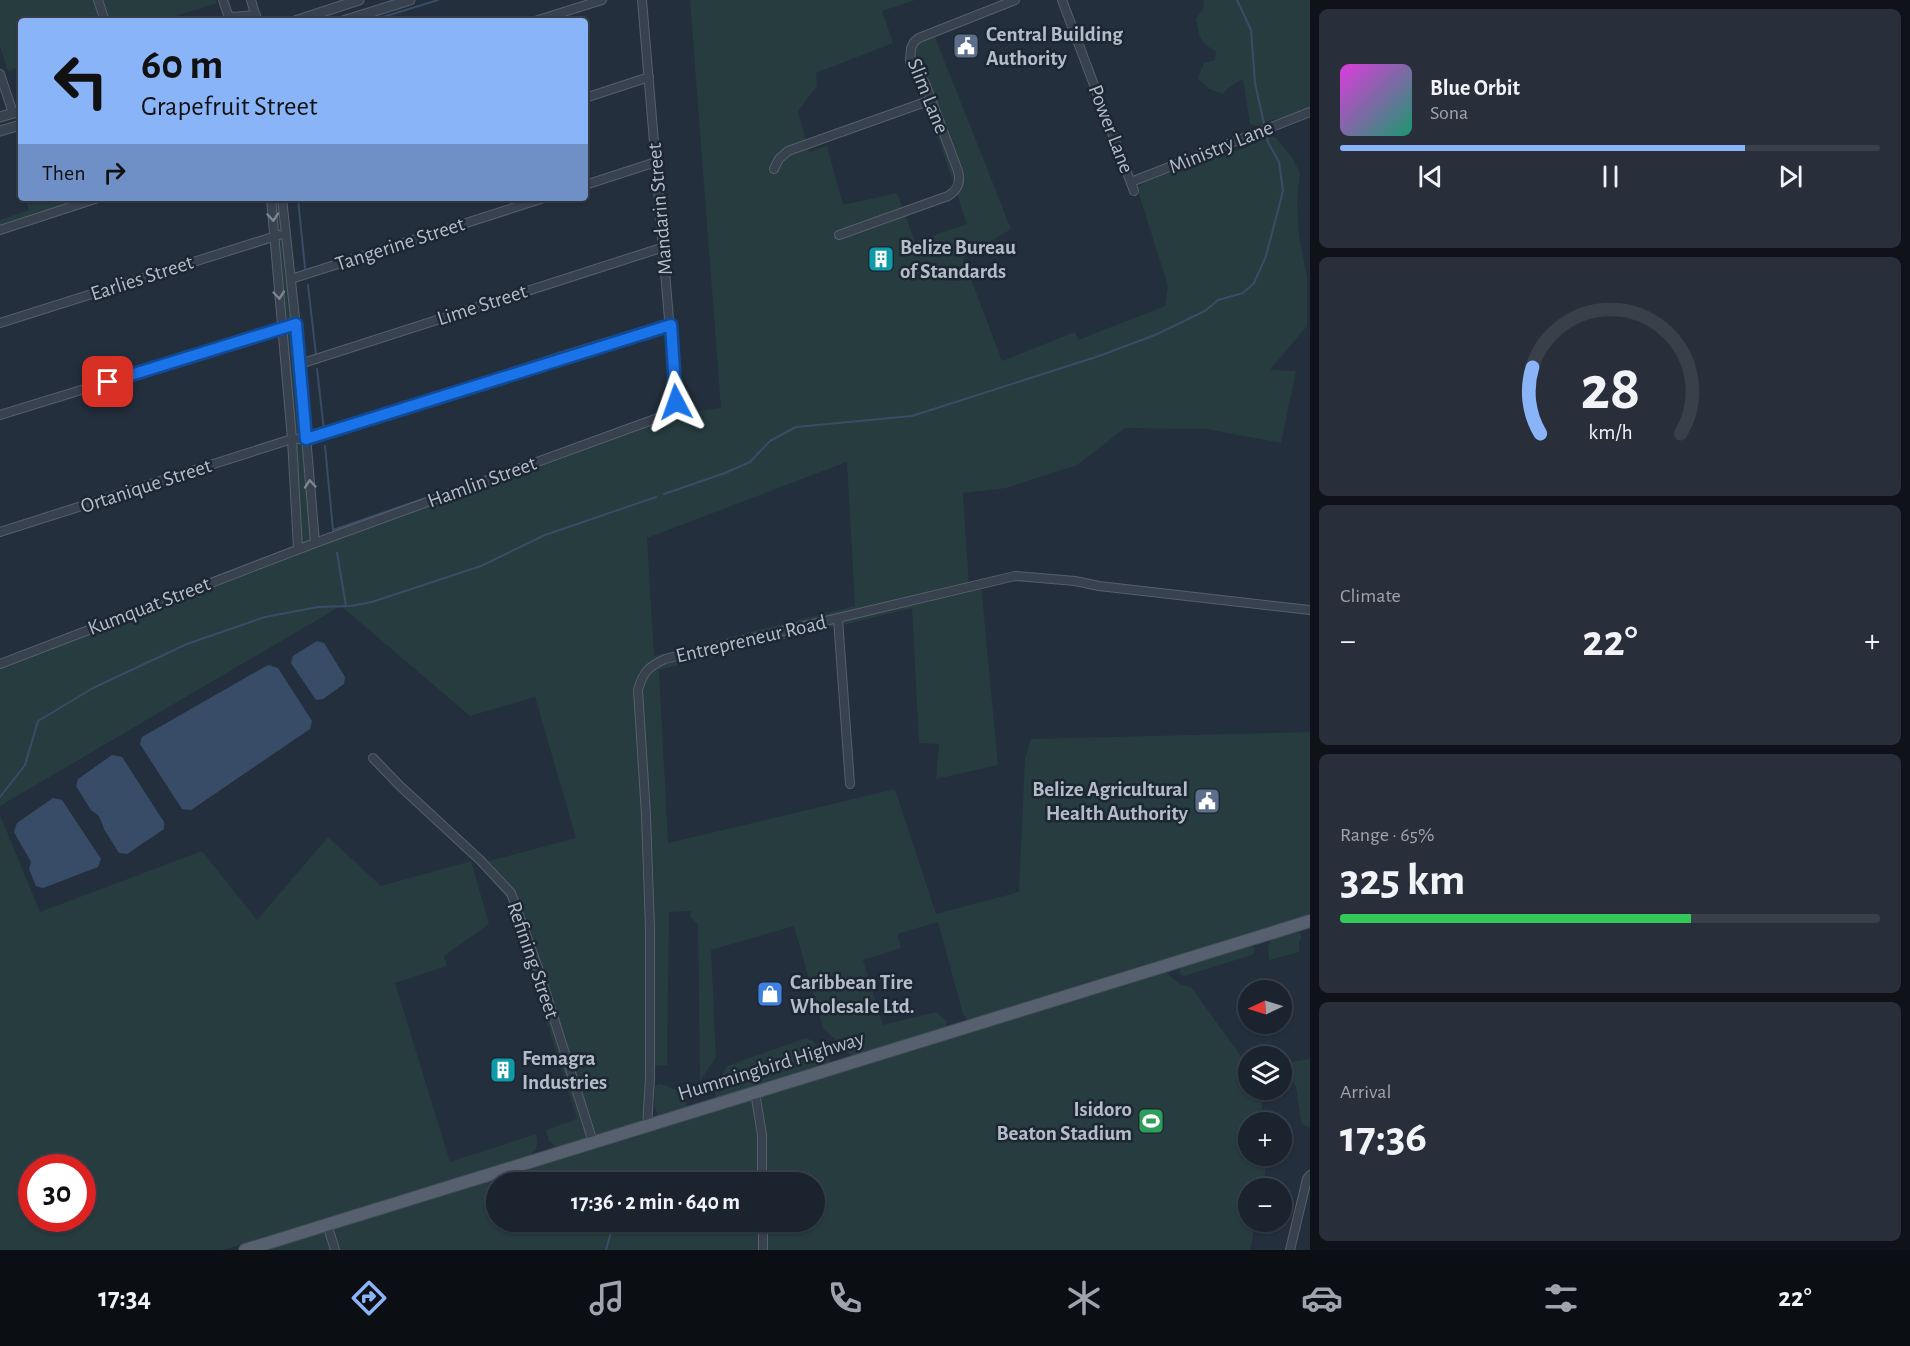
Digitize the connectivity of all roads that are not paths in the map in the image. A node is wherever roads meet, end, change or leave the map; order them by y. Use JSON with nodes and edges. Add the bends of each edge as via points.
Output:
{"nodes":[{"id":1,"x":98,"y":0,"type":"edge"},
{"id":2,"x":223,"y":0,"type":"edge"},
{"id":3,"x":251,"y":0,"type":"edge"},
{"id":4,"x":359,"y":0,"type":"edge"},
{"id":5,"x":410,"y":0,"type":"edge"},
{"id":6,"x":602,"y":0,"type":"edge"},
{"id":7,"x":642,"y":0,"type":"edge"},
{"id":8,"x":1015,"y":0,"type":"edge"},
{"id":9,"x":1062,"y":0,"type":"edge"},
{"id":10,"x":104,"y":18,"type":"edge"},
{"id":11,"x":256,"y":18,"type":"edge"},
{"id":12,"x":304,"y":18,"type":"edge"},
{"id":13,"x":353,"y":18,"type":"edge"},
{"id":14,"x":545,"y":18,"type":"edge"},
{"id":15,"x":0,"y":74,"type":"edge"},
{"id":16,"x":649,"y":77,"type":"junction"},
{"id":17,"x":588,"y":97,"type":"edge"},
{"id":18,"x":931,"y":100,"type":"junction"},
{"id":19,"x":17,"y":112,"type":"edge"},
{"id":20,"x":1310,"y":112,"type":"edge"},
{"id":21,"x":0,"y":117,"type":"edge"},
{"id":22,"x":18,"y":125,"type":"edge"},
{"id":23,"x":0,"y":131,"type":"edge"},
{"id":24,"x":656,"y":162,"type":"junction"},
{"id":25,"x":774,"y":169,"type":"dead end"},
{"id":26,"x":1131,"y":182,"type":"junction"},
{"id":27,"x":588,"y":184,"type":"edge"},
{"id":28,"x":1134,"y":191,"type":"dead end"},
{"id":29,"x":89,"y":201,"type":"edge"},
{"id":30,"x":271,"y":201,"type":"edge"},
{"id":31,"x":282,"y":201,"type":"edge"},
{"id":32,"x":535,"y":201,"type":"edge"},
{"id":33,"x":0,"y":230,"type":"edge"},
{"id":34,"x":285,"y":233,"type":"junction"},
{"id":35,"x":274,"y":236,"type":"junction"},
{"id":36,"x":839,"y":236,"type":"dead end"},
{"id":37,"x":664,"y":247,"type":"junction"},
{"id":38,"x":291,"y":279,"type":"junction"},
{"id":39,"x":0,"y":323,"type":"edge"},
{"id":40,"x":296,"y":324,"type":"junction"},
{"id":41,"x":671,"y":325,"type":"junction"},
{"id":42,"x":282,"y":328,"type":"junction"},
{"id":43,"x":300,"y":364,"type":"junction"},
{"id":44,"x":666,"y":415,"type":"joint"},
{"id":45,"x":0,"y":416,"type":"edge"},
{"id":46,"x":292,"y":439,"type":"junction"},
{"id":47,"x":306,"y":439,"type":"junction"},
{"id":48,"x":0,"y":532,"type":"edge"},
{"id":49,"x":315,"y":543,"type":"junction"},
{"id":50,"x":298,"y":549,"type":"junction"},
{"id":51,"x":1310,"y":610,"type":"edge"},
{"id":52,"x":838,"y":618,"type":"junction"},
{"id":53,"x":0,"y":664,"type":"edge"},
{"id":54,"x":373,"y":758,"type":"dead end"},
{"id":55,"x":850,"y":784,"type":"dead end"},
{"id":56,"x":1310,"y":921,"type":"edge"},
{"id":57,"x":755,"y":1092,"type":"junction"},
{"id":58,"x":647,"y":1126,"type":"junction"},
{"id":59,"x":593,"y":1142,"type":"junction"},
{"id":60,"x":762,"y":1172,"type":"edge"},
{"id":61,"x":1310,"y":1175,"type":"edge"},
{"id":62,"x":327,"y":1224,"type":"junction"},
{"id":63,"x":763,"y":1232,"type":"edge"},
{"id":64,"x":245,"y":1250,"type":"edge"},
{"id":65,"x":335,"y":1250,"type":"edge"},
{"id":66,"x":763,"y":1250,"type":"edge"},
{"id":67,"x":1290,"y":1250,"type":"edge"}],
"edges":[{"from":1,"to":10,"type":"street"},
{"from":2,"to":11,"type":"street","via":[[228,15]]},
{"from":3,"to":11,"type":"street"},
{"from":4,"to":12,"type":"street"},
{"from":5,"to":13,"type":"street"},
{"from":6,"to":14,"type":"street"},
{"from":7,"to":16,"type":"street","name":"Mandarin Street"},
{"from":8,"to":18,"type":"street","name":"Slim Lane","via":[[914,42],[910,61],[925,82]]},
{"from":9,"to":26,"type":"street","name":"Power Lane"},
{"from":15,"to":19,"type":"street"},
{"from":16,"to":17,"type":"street"},
{"from":16,"to":24,"type":"street","name":"Mandarin Street"},
{"from":18,"to":25,"type":"street","via":[[788,151]]},
{"from":18,"to":36,"type":"street","name":"Slim Lane","via":[[959,175],[958,187],[948,195]]},
{"from":19,"to":21,"type":"street"},
{"from":20,"to":26,"type":"street","name":"Ministry Lane"},
{"from":22,"to":23,"type":"street"},
{"from":24,"to":27,"type":"street"},
{"from":24,"to":37,"type":"street","name":"Mandarin Street"},
{"from":26,"to":28,"type":"street","name":"Power Lane"},
{"from":29,"to":33,"type":"street"},
{"from":30,"to":35,"type":"street","one_way":true},
{"from":31,"to":34,"type":"street"},
{"from":32,"to":38,"type":"street","name":"Tangerine Street"},
{"from":34,"to":35,"type":"street","name":"Earlies Street"},
{"from":34,"to":38,"type":"street"},
{"from":35,"to":39,"type":"street","name":"Earlies Street"},
{"from":35,"to":42,"type":"street","one_way":true},
{"from":37,"to":41,"type":"street","name":"Mandarin Street"},
{"from":37,"to":43,"type":"street","name":"Lime Street"},
{"from":38,"to":40,"type":"street"},
{"from":40,"to":42,"type":"street"},
{"from":40,"to":43,"type":"street"},
{"from":41,"to":44,"type":"street","name":"Mandarin Street","via":[[676,402]]},
{"from":41,"to":47,"type":"street","name":"Ortanique Street"},
{"from":42,"to":45,"type":"street"},
{"from":42,"to":46,"type":"street"},
{"from":43,"to":47,"type":"street"},
{"from":44,"to":49,"type":"street","name":"Hamlin Street"},
{"from":46,"to":47,"type":"street","name":"Ortanique Street"},
{"from":46,"to":48,"type":"street","name":"Ortanique Street"},
{"from":46,"to":50,"type":"street"},
{"from":49,"to":47,"type":"street","one_way":true},
{"from":49,"to":50,"type":"street","name":"Hamlin Street"},
{"from":50,"to":53,"type":"street","name":"Kumquat Street"},
{"from":51,"to":52,"type":"street","name":"Entrepreneur Road","via":[[1015,576]]},
{"from":52,"to":55,"type":"street"},
{"from":52,"to":58,"type":"street","name":"Entrepreneur Road","via":[[664,659],[642,677],[639,690],[650,929]]},
{"from":54,"to":59,"type":"street","name":"Refining Street","via":[[511,893]]},
{"from":56,"to":57,"type":"main road","name":"Hummingbird Highway"},
{"from":57,"to":58,"type":"main road","name":"Hummingbird Highway"},
{"from":57,"to":60,"type":"street","via":[[762,1134]]},
{"from":58,"to":59,"type":"main road","name":"Hummingbird Highway"},
{"from":59,"to":62,"type":"main road","name":"Hummingbird Highway"},
{"from":61,"to":67,"type":"street"},
{"from":62,"to":64,"type":"main road","name":"Hummingbird Highway"},
{"from":62,"to":65,"type":"street"},
{"from":63,"to":66,"type":"street"}]}
